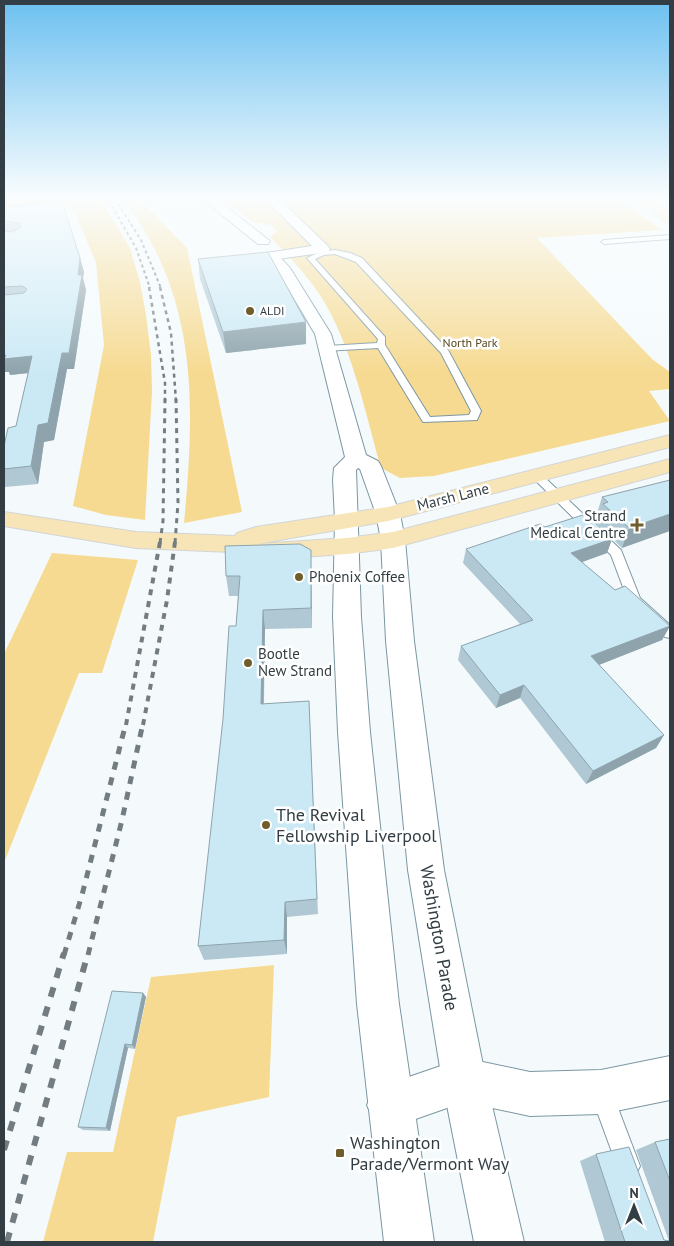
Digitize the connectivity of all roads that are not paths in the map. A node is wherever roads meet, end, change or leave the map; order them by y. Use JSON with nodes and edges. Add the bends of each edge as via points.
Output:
{"nodes":[{"id":1,"x":275,"y":257,"type":"edge"},
{"id":2,"x":312,"y":257,"type":"edge"},
{"id":3,"x":354,"y":257,"type":"edge"},
{"id":4,"x":381,"y":345,"type":"junction"},
{"id":5,"x":327,"y":349,"type":"junction"},
{"id":6,"x":670,"y":441,"type":"edge"},
{"id":7,"x":356,"y":458,"type":"junction"},
{"id":8,"x":670,"y":465,"type":"edge"},
{"id":9,"x":538,"y":476,"type":"junction"},
{"id":10,"x":558,"y":496,"type":"junction"},
{"id":11,"x":388,"y":514,"type":"junction"},
{"id":12,"x":4,"y":519,"type":"edge"},
{"id":13,"x":347,"y":533,"type":"junction"},
{"id":14,"x":393,"y":540,"type":"junction"},
{"id":15,"x":670,"y":633,"type":"edge"},
{"id":16,"x":670,"y":1078,"type":"edge"},
{"id":17,"x":464,"y":1080,"type":"junction"},
{"id":18,"x":601,"y":1092,"type":"junction"},
{"id":19,"x":390,"y":1105,"type":"junction"},
{"id":20,"x":636,"y":1189,"type":"edge"},
{"id":21,"x":409,"y":1242,"type":"edge"},
{"id":22,"x":499,"y":1242,"type":"edge"}],
"edges":[{"from":1,"to":5,"type":"street","via":[[323,334]]},
{"from":2,"to":4,"type":"lane","via":[[382,339]]},
{"from":3,"to":4,"type":"lane","via":[[445,352],[476,411],[473,418],[427,420]]},
{"from":4,"to":5,"type":"lane"},
{"from":5,"to":7,"type":"street"},
{"from":6,"to":9,"type":"main road","name":"Marsh Lane"},
{"from":7,"to":11,"type":"street","name":"Washington Parade","via":[[370,466]]},
{"from":7,"to":13,"type":"street","via":[[346,468],[344,480]]},
{"from":8,"to":10,"type":"main road","name":"Marsh Lane"},
{"from":9,"to":10,"type":"lane"},
{"from":9,"to":11,"type":"main road","name":"Marsh Lane"},
{"from":10,"to":14,"type":"main road","name":"Marsh Lane"},
{"from":10,"to":15,"type":"lane","via":[[617,553],[634,600]]},
{"from":11,"to":13,"type":"main road","name":"Marsh Lane"},
{"from":11,"to":14,"type":"street","name":"Washington Parade"},
{"from":12,"to":13,"type":"main road","name":"Marsh Lane","via":[[136,540],[234,544],[254,552]]},
{"from":13,"to":14,"type":"main road","name":"Marsh Lane"},
{"from":13,"to":19,"type":"street","via":[[347,617],[354,732]]},
{"from":14,"to":17,"type":"street","name":"Washington Parade","via":[[400,641],[426,870]]},
{"from":16,"to":18,"type":"street"},
{"from":17,"to":18,"type":"street","via":[[530,1094]]},
{"from":17,"to":19,"type":"street"},
{"from":17,"to":22,"type":"street","name":"Washington Parade"},
{"from":18,"to":20,"type":"lane"},
{"from":19,"to":21,"type":"street"}]}
